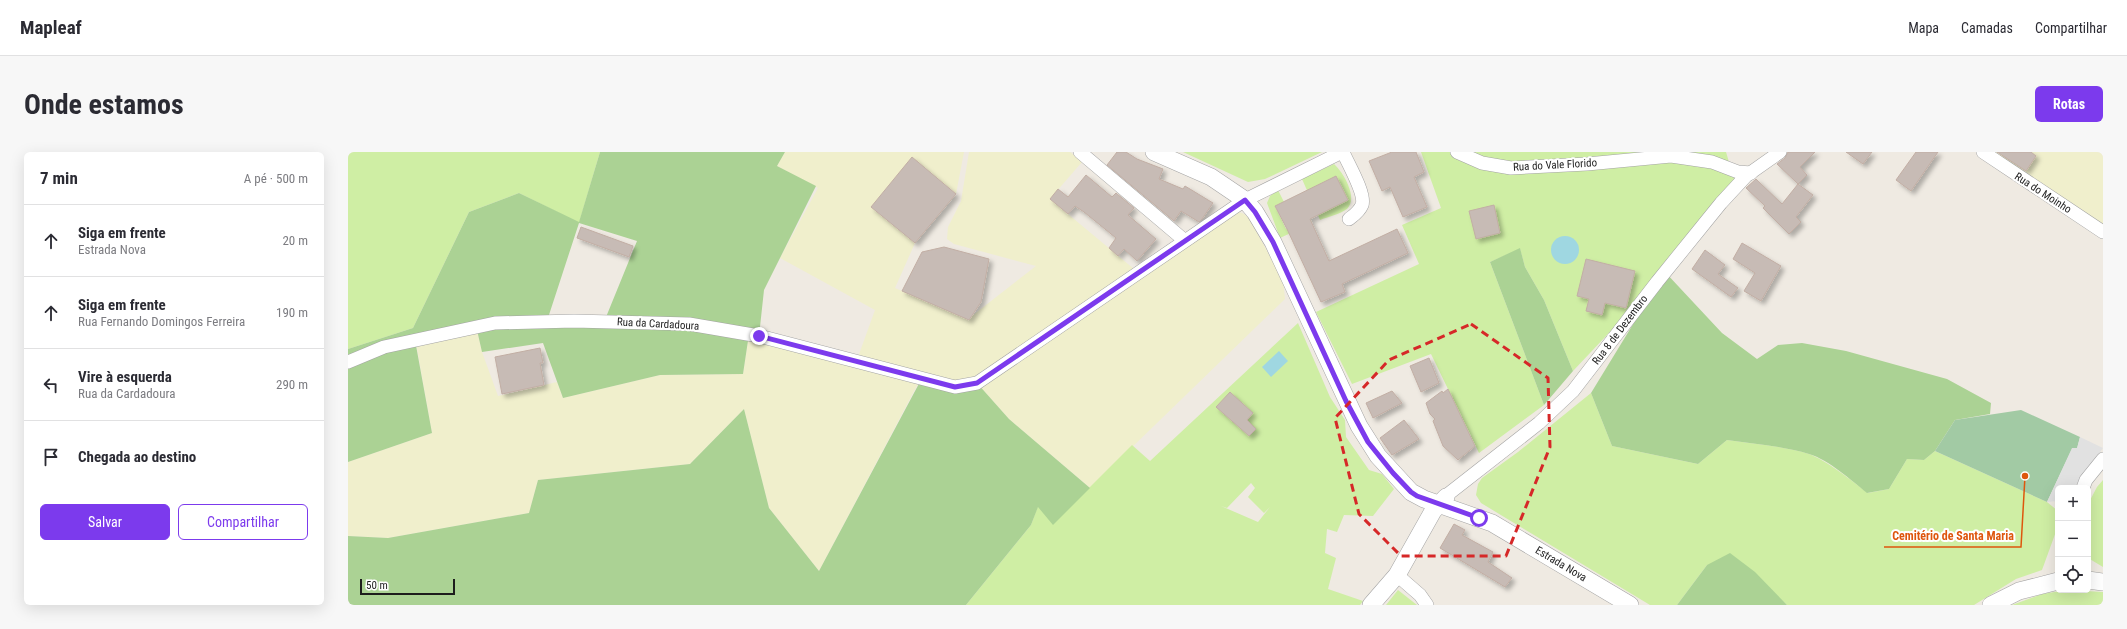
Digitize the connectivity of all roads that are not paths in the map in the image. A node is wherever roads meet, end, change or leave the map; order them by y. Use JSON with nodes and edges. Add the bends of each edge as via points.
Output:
{"nodes":[{"id":1,"x":1080,"y":152,"type":"edge"},
{"id":2,"x":1154,"y":152,"type":"edge"},
{"id":3,"x":1342,"y":152,"type":"edge"},
{"id":4,"x":1457,"y":152,"type":"edge"},
{"id":5,"x":1780,"y":152,"type":"edge"},
{"id":6,"x":1983,"y":152,"type":"edge"},
{"id":7,"x":1751,"y":173,"type":"junction"},
{"id":8,"x":1245,"y":200,"type":"junction"},
{"id":9,"x":1349,"y":219,"type":"dead end"},
{"id":10,"x":2103,"y":232,"type":"edge"},
{"id":11,"x":1184,"y":240,"type":"junction"},
{"id":12,"x":348,"y":362,"type":"edge"},
{"id":13,"x":2103,"y":459,"type":"edge"},
{"id":14,"x":2084,"y":485,"type":"edge"},
{"id":15,"x":1443,"y":499,"type":"junction"},
{"id":16,"x":1397,"y":575,"type":"junction"},
{"id":17,"x":2091,"y":580,"type":"edge"},
{"id":18,"x":2055,"y":582,"type":"edge"},
{"id":19,"x":2103,"y":582,"type":"edge"},
{"id":20,"x":1371,"y":605,"type":"edge"},
{"id":21,"x":1427,"y":605,"type":"edge"},
{"id":22,"x":1630,"y":605,"type":"edge"},
{"id":23,"x":1991,"y":605,"type":"edge"}],
"edges":[{"from":1,"to":11,"type":"street"},
{"from":2,"to":8,"type":"street","name":"Estrada Nova","via":[[1198,170]]},
{"from":3,"to":8,"type":"street","name":"Rua da Cardadoura"},
{"from":3,"to":9,"type":"street","via":[[1362,195],[1359,211]]},
{"from":4,"to":7,"type":"street","name":"Rua do Vale Florido","via":[[1482,163],[1511,168],[1671,156],[1712,162],[1738,172]]},
{"from":5,"to":7,"type":"street","name":"Rua 8 de Dezembro"},
{"from":6,"to":10,"type":"street","name":"Rua do Moinho"},
{"from":7,"to":15,"type":"street","name":"Rua 8 de Dezembro","via":[[1721,203],[1573,391],[1540,423]]},
{"from":8,"to":11,"type":"street","name":"Rua da Cardadoura"},
{"from":8,"to":15,"type":"street","name":"Estrada Nova","via":[[1273,242],[1359,426],[1378,456],[1417,496]]},
{"from":11,"to":12,"type":"street","name":"Rua da Cardadoura","via":[[1142,272],[977,383],[955,387],[759,336],[689,324],[574,321],[495,323],[384,347]]},
{"from":13,"to":14,"type":"street"},
{"from":15,"to":16,"type":"street","name":"Rua 8 de Dezembro","via":[[1433,511]]},
{"from":15,"to":22,"type":"street","name":"Estrada Nova","via":[[1492,523]]},
{"from":16,"to":20,"type":"street","name":"Rua 8 de Dezembro"},
{"from":16,"to":21,"type":"street","via":[[1420,595]]},
{"from":17,"to":19,"type":"street"},
{"from":18,"to":23,"type":"street","via":[[2019,591]]}]}
